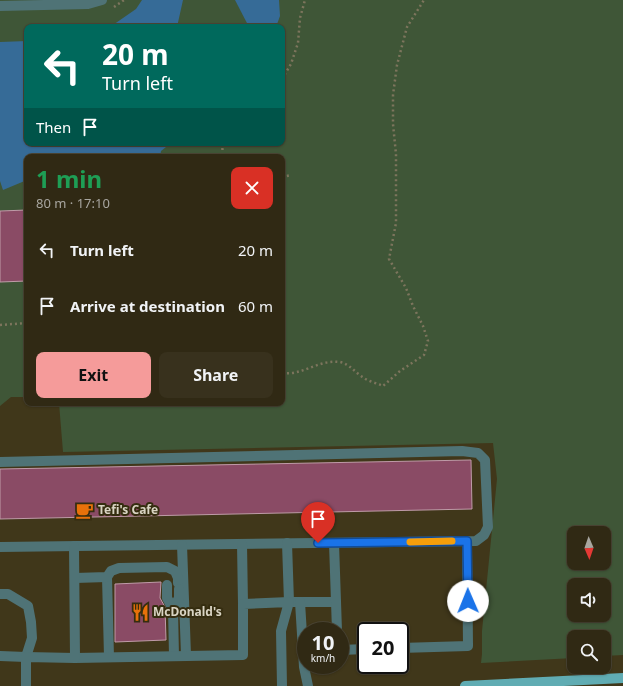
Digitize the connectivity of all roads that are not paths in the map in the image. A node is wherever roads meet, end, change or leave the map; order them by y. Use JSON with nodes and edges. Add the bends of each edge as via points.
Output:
{"nodes":[{"id":1,"x":102,"y":0,"type":"edge"},
{"id":2,"x":0,"y":6,"type":"edge"},
{"id":3,"x":0,"y":462,"type":"edge"},
{"id":4,"x":467,"y":541,"type":"junction"},
{"id":5,"x":287,"y":543,"type":"junction"},
{"id":6,"x":334,"y":543,"type":"junction"},
{"id":7,"x":242,"y":544,"type":"junction"},
{"id":8,"x":182,"y":545,"type":"junction"},
{"id":9,"x":74,"y":546,"type":"junction"},
{"id":10,"x":0,"y":548,"type":"edge"},
{"id":11,"x":167,"y":567,"type":"junction"},
{"id":12,"x":107,"y":577,"type":"junction"},
{"id":13,"x":75,"y":578,"type":"junction"},
{"id":14,"x":0,"y":594,"type":"edge"},
{"id":15,"x":289,"y":602,"type":"junction"},
{"id":16,"x":300,"y":602,"type":"junction"},
{"id":17,"x":336,"y":602,"type":"junction"},
{"id":18,"x":243,"y":604,"type":"junction"},
{"id":19,"x":173,"y":609,"type":"junction"},
{"id":20,"x":337,"y":622,"type":"edge"},
{"id":21,"x":409,"y":648,"type":"edge"},
{"id":22,"x":186,"y":655,"type":"junction"},
{"id":23,"x":0,"y":656,"type":"edge"},
{"id":24,"x":174,"y":656,"type":"junction"},
{"id":25,"x":26,"y":657,"type":"junction"},
{"id":26,"x":109,"y":657,"type":"junction"},
{"id":27,"x":75,"y":658,"type":"junction"},
{"id":28,"x":623,"y":678,"type":"edge"},
{"id":29,"x":26,"y":686,"type":"edge"},
{"id":30,"x":282,"y":686,"type":"edge"},
{"id":31,"x":308,"y":686,"type":"edge"},
{"id":32,"x":465,"y":686,"type":"edge"}],
"edges":[{"from":1,"to":2,"type":"lane","via":[[88,4]]},
{"from":3,"to":4,"type":"lane","via":[[454,451],[478,453],[485,460],[488,527],[480,538]]},
{"from":4,"to":6,"type":"lane"},
{"from":4,"to":21,"type":"lane","via":[[468,646]]},
{"from":5,"to":6,"type":"lane"},
{"from":5,"to":7,"type":"lane"},
{"from":5,"to":15,"type":"lane"},
{"from":6,"to":17,"type":"lane"},
{"from":7,"to":8,"type":"lane"},
{"from":7,"to":18,"type":"lane"},
{"from":8,"to":9,"type":"lane"},
{"from":8,"to":22,"type":"lane"},
{"from":9,"to":10,"type":"lane"},
{"from":9,"to":13,"type":"lane"},
{"from":11,"to":12,"type":"lane","via":[[119,568],[111,571]]},
{"from":11,"to":19,"type":"lane","via":[[167,598]]},
{"from":11,"to":19,"type":"lane","via":[[175,571],[179,584],[179,598]]},
{"from":12,"to":13,"type":"lane"},
{"from":12,"to":26,"type":"lane"},
{"from":13,"to":27,"type":"lane"},
{"from":14,"to":25,"type":"lane","via":[[8,594],[28,606],[32,638]]},
{"from":15,"to":16,"type":"lane"},
{"from":15,"to":18,"type":"lane"},
{"from":15,"to":30,"type":"lane","via":[[281,631]]},
{"from":16,"to":17,"type":"lane"},
{"from":16,"to":31,"type":"lane","via":[[304,667]]},
{"from":17,"to":20,"type":"lane"},
{"from":18,"to":22,"type":"lane","via":[[243,654]]},
{"from":19,"to":24,"type":"lane"},
{"from":22,"to":24,"type":"lane"},
{"from":23,"to":25,"type":"lane"},
{"from":24,"to":26,"type":"lane"},
{"from":25,"to":27,"type":"lane"},
{"from":25,"to":29,"type":"lane"},
{"from":26,"to":27,"type":"lane"},
{"from":28,"to":32,"type":"main road"}]}
